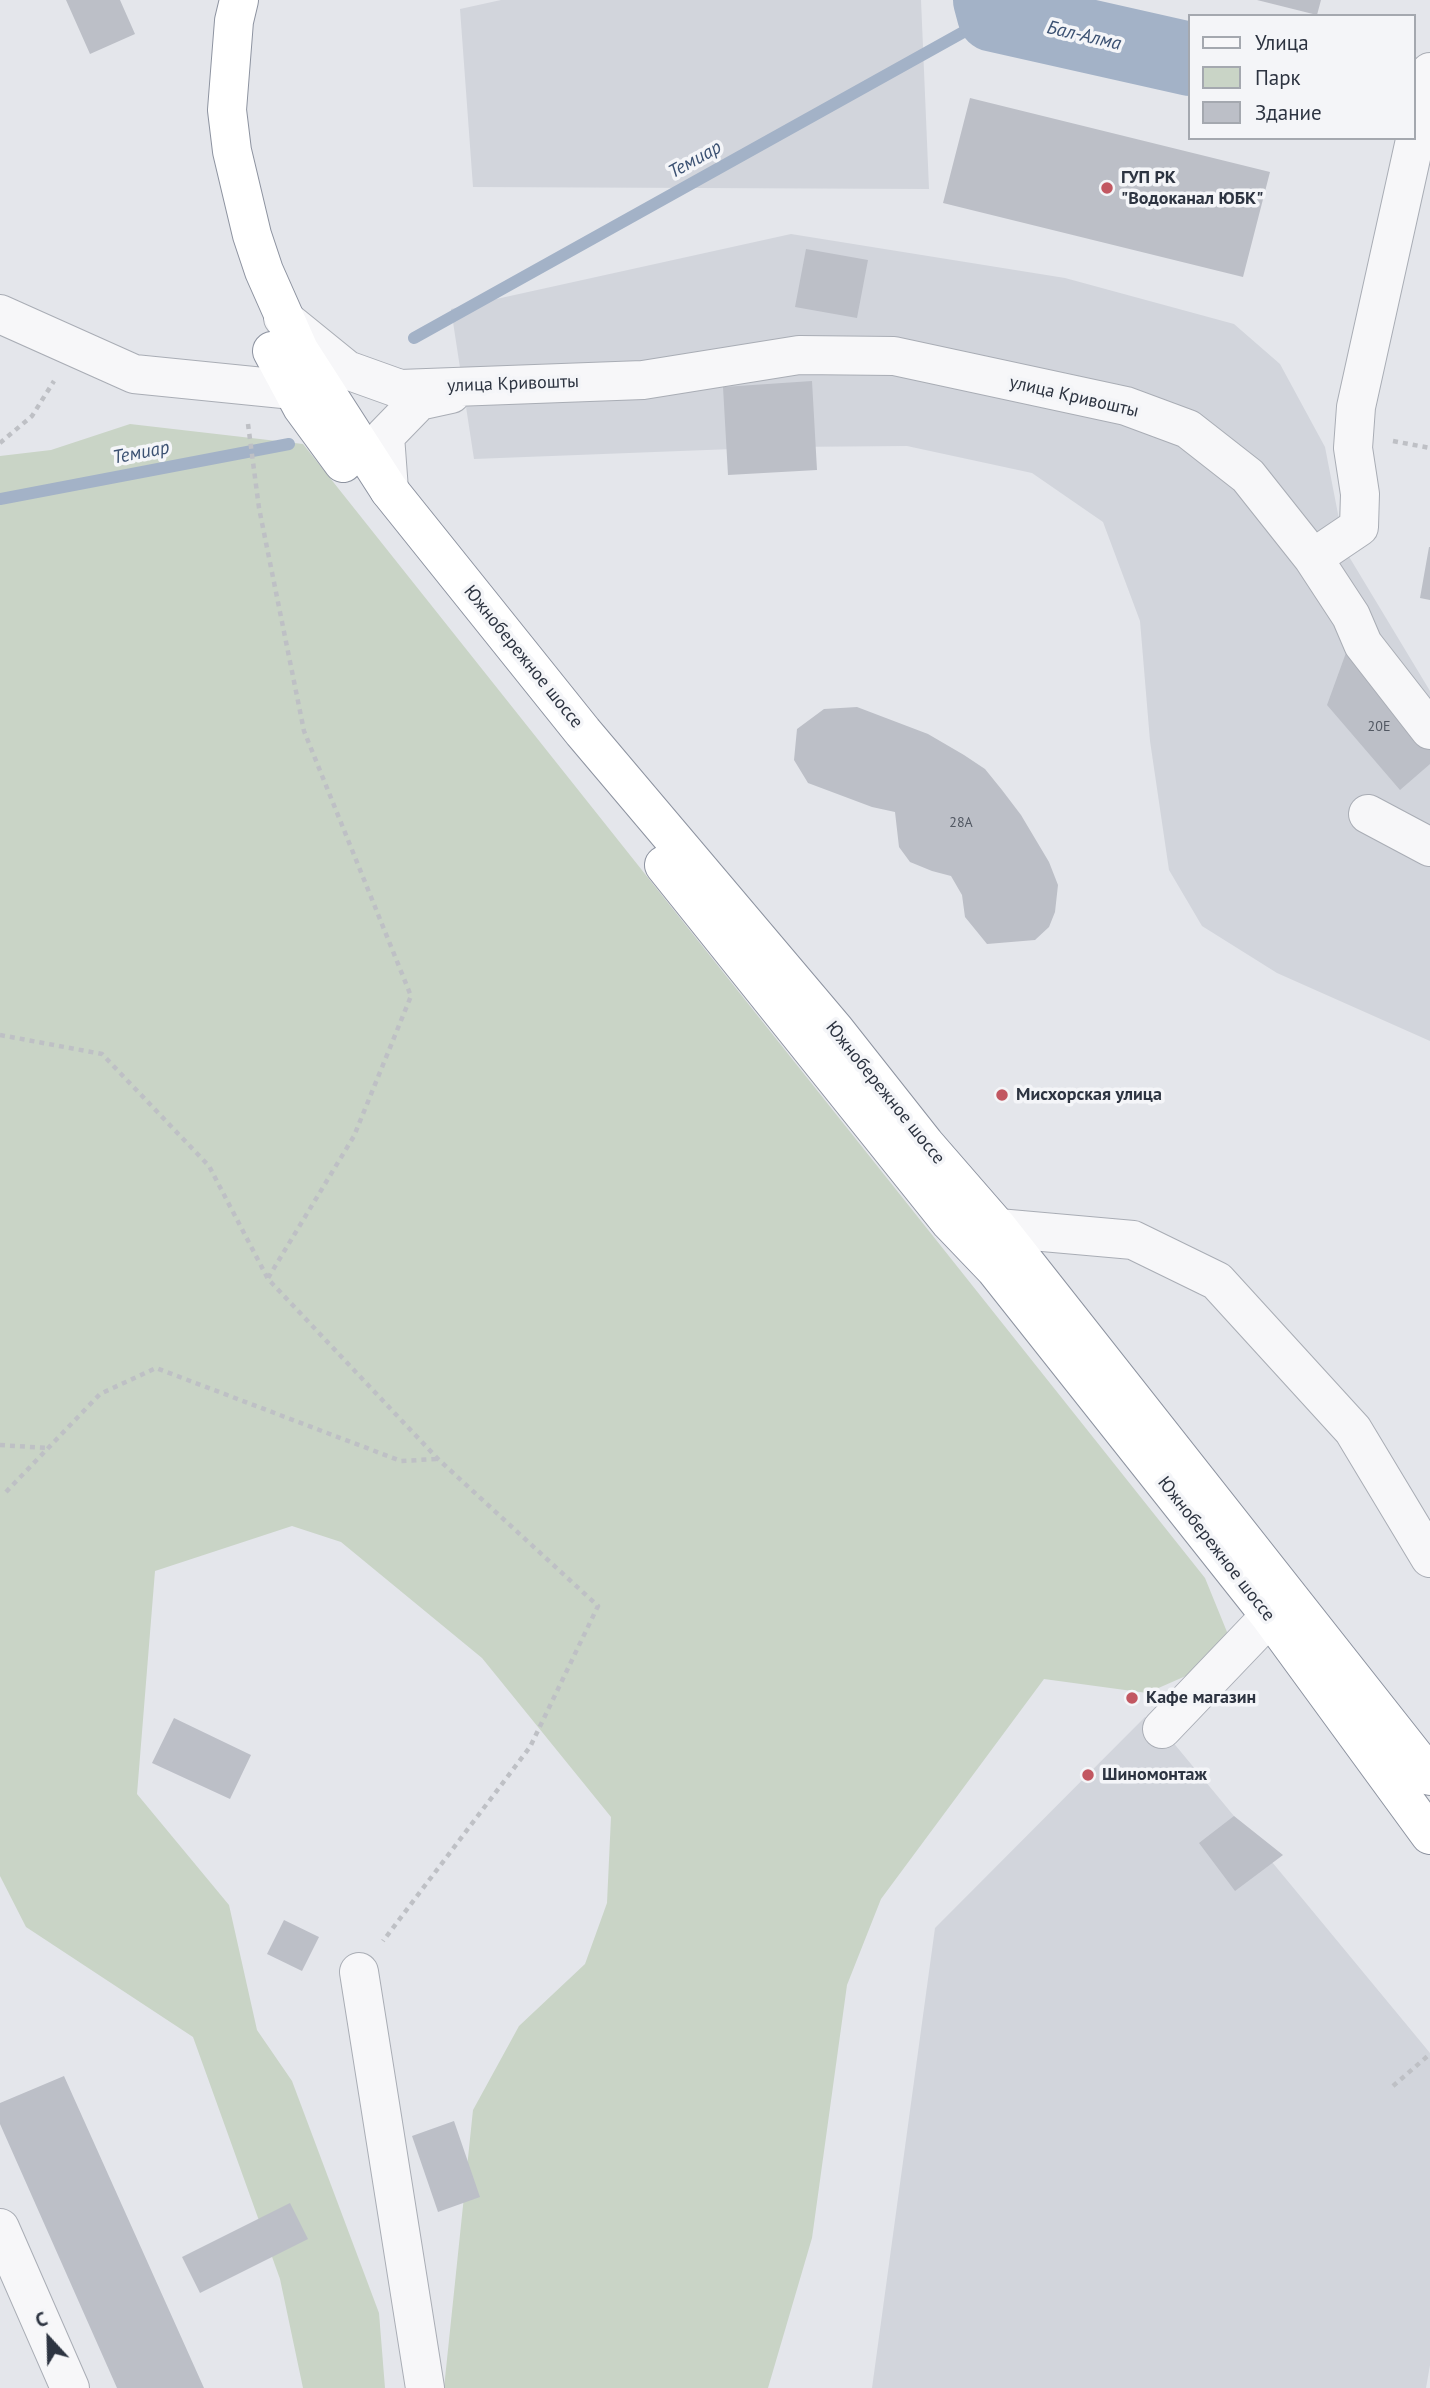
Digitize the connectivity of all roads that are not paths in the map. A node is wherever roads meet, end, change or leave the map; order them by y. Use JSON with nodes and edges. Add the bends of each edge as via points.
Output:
{"nodes":[{"id":1,"x":222,"y":0,"type":"edge"},
{"id":2,"x":239,"y":0,"type":"edge"},
{"id":3,"x":1430,"y":72,"type":"edge"},
{"id":4,"x":1422,"y":149,"type":"edge"},
{"id":5,"x":0,"y":314,"type":"edge"},
{"id":6,"x":281,"y":333,"type":"junction"},
{"id":7,"x":494,"y":384,"type":"junction"},
{"id":8,"x":293,"y":390,"type":"junction"},
{"id":9,"x":390,"y":490,"type":"junction"},
{"id":10,"x":1313,"y":558,"type":"junction"},
{"id":11,"x":1430,"y":730,"type":"edge"},
{"id":12,"x":1368,"y":814,"type":"dead end"},
{"id":13,"x":1430,"y":847,"type":"edge"},
{"id":14,"x":950,"y":1222,"type":"junction"},
{"id":15,"x":998,"y":1228,"type":"junction"},
{"id":16,"x":995,"y":1269,"type":"junction"},
{"id":17,"x":1430,"y":1558,"type":"edge"},
{"id":18,"x":1270,"y":1616,"type":"junction"},
{"id":19,"x":1162,"y":1729,"type":"dead end"},
{"id":20,"x":1430,"y":1776,"type":"edge"},
{"id":21,"x":1430,"y":1835,"type":"edge"},
{"id":22,"x":359,"y":1972,"type":"road end"},
{"id":23,"x":0,"y":2228,"type":"edge"},
{"id":24,"x":70,"y":2388,"type":"edge"},
{"id":25,"x":425,"y":2388,"type":"edge"}],
"edges":[{"from":1,"to":6,"type":"highway","name":"Южнобережное шоссе","via":[[208,113],[228,233]]},
{"from":2,"to":6,"type":"highway","name":"Южнобережное шоссе","via":[[227,110],[230,137],[243,201]]},
{"from":3,"to":4,"type":"street"},
{"from":4,"to":10,"type":"street","via":[[1356,407],[1353,448],[1359,527]]},
{"from":5,"to":8,"type":"street","via":[[134,374]]},
{"from":6,"to":7,"type":"street","name":"улица Кривошты","via":[[347,370],[400,389]]},
{"from":6,"to":8,"type":"highway","name":"Южнобережное шоссе"},
{"from":6,"to":9,"type":"highway","name":"Южнобережное шоссе"},
{"from":7,"to":9,"type":"street","via":[[419,401],[385,436]]},
{"from":7,"to":10,"type":"street","name":"улица Кривошты","via":[[643,380],[799,355],[894,356],[1126,406],[1188,429],[1248,476]]},
{"from":8,"to":14,"type":"highway","name":"Южнобережное шоссе","via":[[417,564]]},
{"from":9,"to":15,"type":"highway","name":"Южнобережное шоссе","via":[[583,732]]},
{"from":10,"to":11,"type":"street","name":"улица Кривошты","via":[[1351,615],[1363,644]]},
{"from":12,"to":13,"type":"street"},
{"from":14,"to":15,"type":"highway"},
{"from":14,"to":16,"type":"highway","name":"Южнобережное шоссе"},
{"from":15,"to":16,"type":"highway"},
{"from":15,"to":17,"type":"street","via":[[1133,1240],[1217,1280],[1353,1430]]},
{"from":15,"to":20,"type":"highway","name":"Южнобережное шоссе"},
{"from":16,"to":18,"type":"highway","name":"Южнобережное шоссе"},
{"from":18,"to":19,"type":"street"},
{"from":18,"to":21,"type":"highway","name":"Южнобережное шоссе"},
{"from":22,"to":25,"type":"street"},
{"from":23,"to":24,"type":"street"}]}
